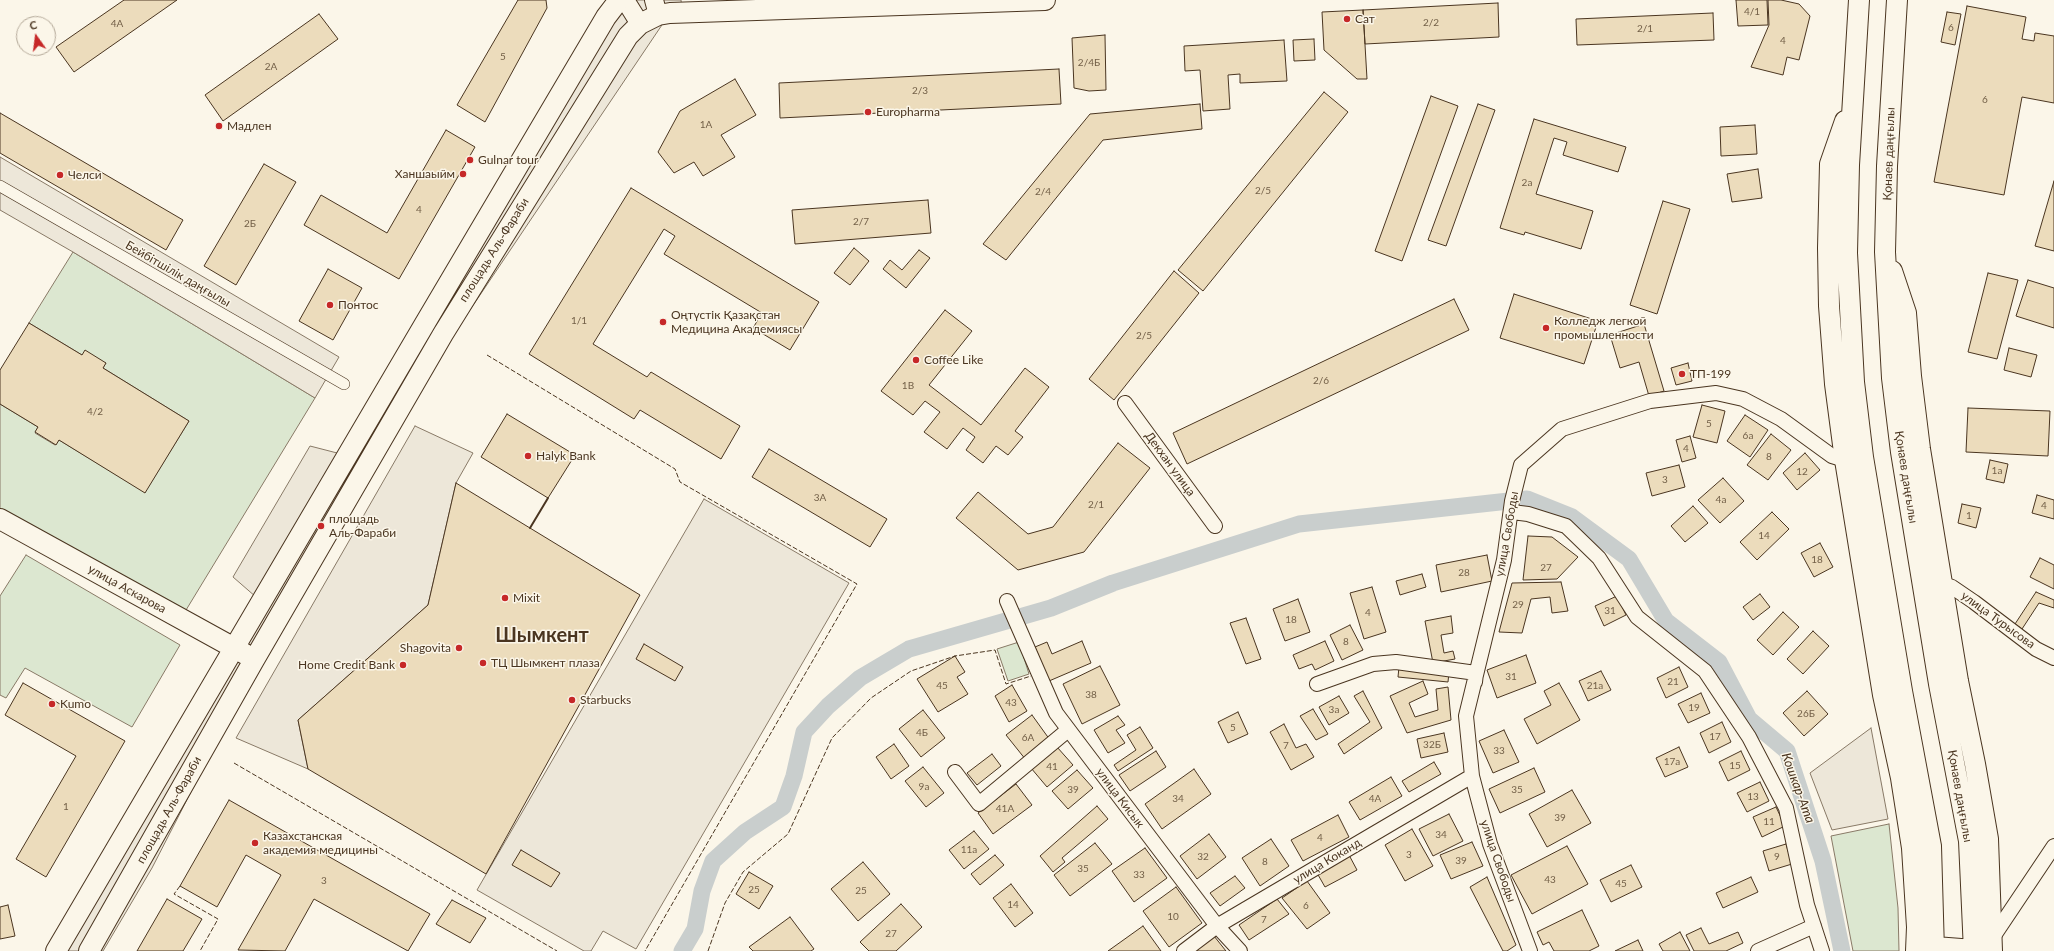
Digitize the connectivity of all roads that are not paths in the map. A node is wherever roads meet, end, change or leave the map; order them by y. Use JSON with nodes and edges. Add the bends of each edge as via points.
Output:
{"nodes":[{"id":1,"x":619,"y":0,"type":"edge"},
{"id":2,"x":624,"y":0,"type":"edge"},
{"id":3,"x":1045,"y":0,"type":"edge"},
{"id":4,"x":1859,"y":0,"type":"edge"},
{"id":5,"x":1897,"y":0,"type":"edge"},
{"id":6,"x":656,"y":8,"type":"edge"},
{"id":7,"x":640,"y":24,"type":"junction"},
{"id":8,"x":1853,"y":100,"type":"junction"},
{"id":9,"x":0,"y":186,"type":"edge"},
{"id":10,"x":1885,"y":252,"type":"junction"},
{"id":11,"x":1847,"y":282,"type":"junction"},
{"id":12,"x":1829,"y":306,"type":"junction"},
{"id":13,"x":344,"y":384,"type":"dead end"},
{"id":14,"x":1125,"y":403,"type":"dead end"},
{"id":15,"x":1844,"y":460,"type":"junction"},
{"id":16,"x":1512,"y":512,"type":"junction"},
{"id":17,"x":0,"y":519,"type":"edge"},
{"id":18,"x":1214,"y":526,"type":"dead end"},
{"id":19,"x":1943,"y":584,"type":"junction"},
{"id":20,"x":1007,"y":601,"type":"dead end"},
{"id":21,"x":233,"y":647,"type":"junction"},
{"id":22,"x":2054,"y":658,"type":"edge"},
{"id":23,"x":254,"y":660,"type":"junction"},
{"id":24,"x":1475,"y":682,"type":"junction"},
{"id":25,"x":1316,"y":684,"type":"dead end"},
{"id":26,"x":1068,"y":730,"type":"junction"},
{"id":27,"x":1975,"y":764,"type":"junction"},
{"id":28,"x":955,"y":772,"type":"dead end"},
{"id":29,"x":1472,"y":776,"type":"junction"},
{"id":30,"x":1963,"y":805,"type":"junction"},
{"id":31,"x":2054,"y":846,"type":"edge"},
{"id":32,"x":1217,"y":926,"type":"junction"},
{"id":33,"x":1814,"y":926,"type":"junction"},
{"id":34,"x":1983,"y":947,"type":"edge"},
{"id":35,"x":1928,"y":950,"type":"edge"},
{"id":36,"x":56,"y":951,"type":"edge"},
{"id":37,"x":89,"y":951,"type":"edge"},
{"id":38,"x":1184,"y":951,"type":"edge"},
{"id":39,"x":1240,"y":951,"type":"edge"},
{"id":40,"x":1530,"y":951,"type":"edge"},
{"id":41,"x":1758,"y":951,"type":"edge"},
{"id":42,"x":1822,"y":951,"type":"edge"}],
"edges":[{"from":1,"to":21,"type":"main road","name":"площадь Аль-Фараби","via":[[606,17]]},
{"from":2,"to":7,"type":"street"},
{"from":3,"to":6,"type":"main road","via":[[756,11]]},
{"from":4,"to":8,"type":"main road"},
{"from":5,"to":10,"type":"main road","name":"Қонаев даңғылы","via":[[1887,166]]},
{"from":6,"to":7,"type":"main road","name":"площадь Аль-Фараби"},
{"from":7,"to":23,"type":"main road","name":"площадь Аль-Фараби","via":[[628,36],[451,321]]},
{"from":8,"to":11,"type":"main road"},
{"from":8,"to":12,"type":"main road","via":[[1830,164]]},
{"from":9,"to":13,"type":"street","name":"Бейбітшілік даңғылы"},
{"from":10,"to":19,"type":"main road","via":[[1906,313],[1920,449]]},
{"from":10,"to":30,"type":"main road","name":"Қонаев даңғылы","via":[[1892,378],[1901,452],[1939,684]]},
{"from":11,"to":12,"type":"main road"},
{"from":11,"to":35,"type":"main road","via":[[1854,382],[1863,457],[1931,846]]},
{"from":12,"to":15,"type":"main road"},
{"from":14,"to":18,"type":"street","name":"Декхан улица"},
{"from":15,"to":16,"type":"street","name":"улица Свободы","via":[[1832,456],[1781,418],[1743,399],[1716,393],[1650,401],[1562,430],[1521,465],[1512,501]]},
{"from":15,"to":35,"type":"main road","via":[[1883,694],[1901,778],[1912,848],[1918,927]]},
{"from":16,"to":24,"type":"street","name":"улица Свободы","via":[[1504,560]]},
{"from":16,"to":33,"type":"street","via":[[1528,514],[1566,526],[1599,558],[1637,617],[1705,671],[1749,737],[1786,808]]},
{"from":17,"to":21,"type":"main road","name":"улица Аскарова"},
{"from":19,"to":22,"type":"street","name":"улица Турысова","via":[[1952,586],[2036,649]]},
{"from":19,"to":27,"type":"main road","via":[[1958,681]]},
{"from":20,"to":26,"type":"street","name":"улица Кисык","via":[[1056,713]]},
{"from":21,"to":23,"type":"main road","name":"улица Аскарова"},
{"from":21,"to":36,"type":"main road","name":"площадь Аль-Фараби"},
{"from":23,"to":37,"type":"main road","name":"площадь Аль-Фараби"},
{"from":24,"to":25,"type":"street","via":[[1476,673],[1396,662],[1373,664]]},
{"from":24,"to":29,"type":"street","name":"улица Свободы","via":[[1466,716]]},
{"from":26,"to":28,"type":"street","via":[[980,804]]},
{"from":26,"to":32,"type":"street","name":"улица Кисык"},
{"from":27,"to":30,"type":"main road"},
{"from":27,"to":34,"type":"main road","via":[[1988,839]]},
{"from":29,"to":32,"type":"street","name":"улица Коканд"},
{"from":29,"to":40,"type":"street","name":"улица Свободы","via":[[1490,844]]},
{"from":30,"to":34,"type":"main road","name":"Қонаев даңғылы"},
{"from":31,"to":34,"type":"street"},
{"from":32,"to":38,"type":"street","name":"улица Коканд"},
{"from":32,"to":39,"type":"street","name":"улица Кисык"},
{"from":33,"to":41,"type":"street"},
{"from":33,"to":42,"type":"street"},
{"from":34,"to":35,"type":"main road"}]}
